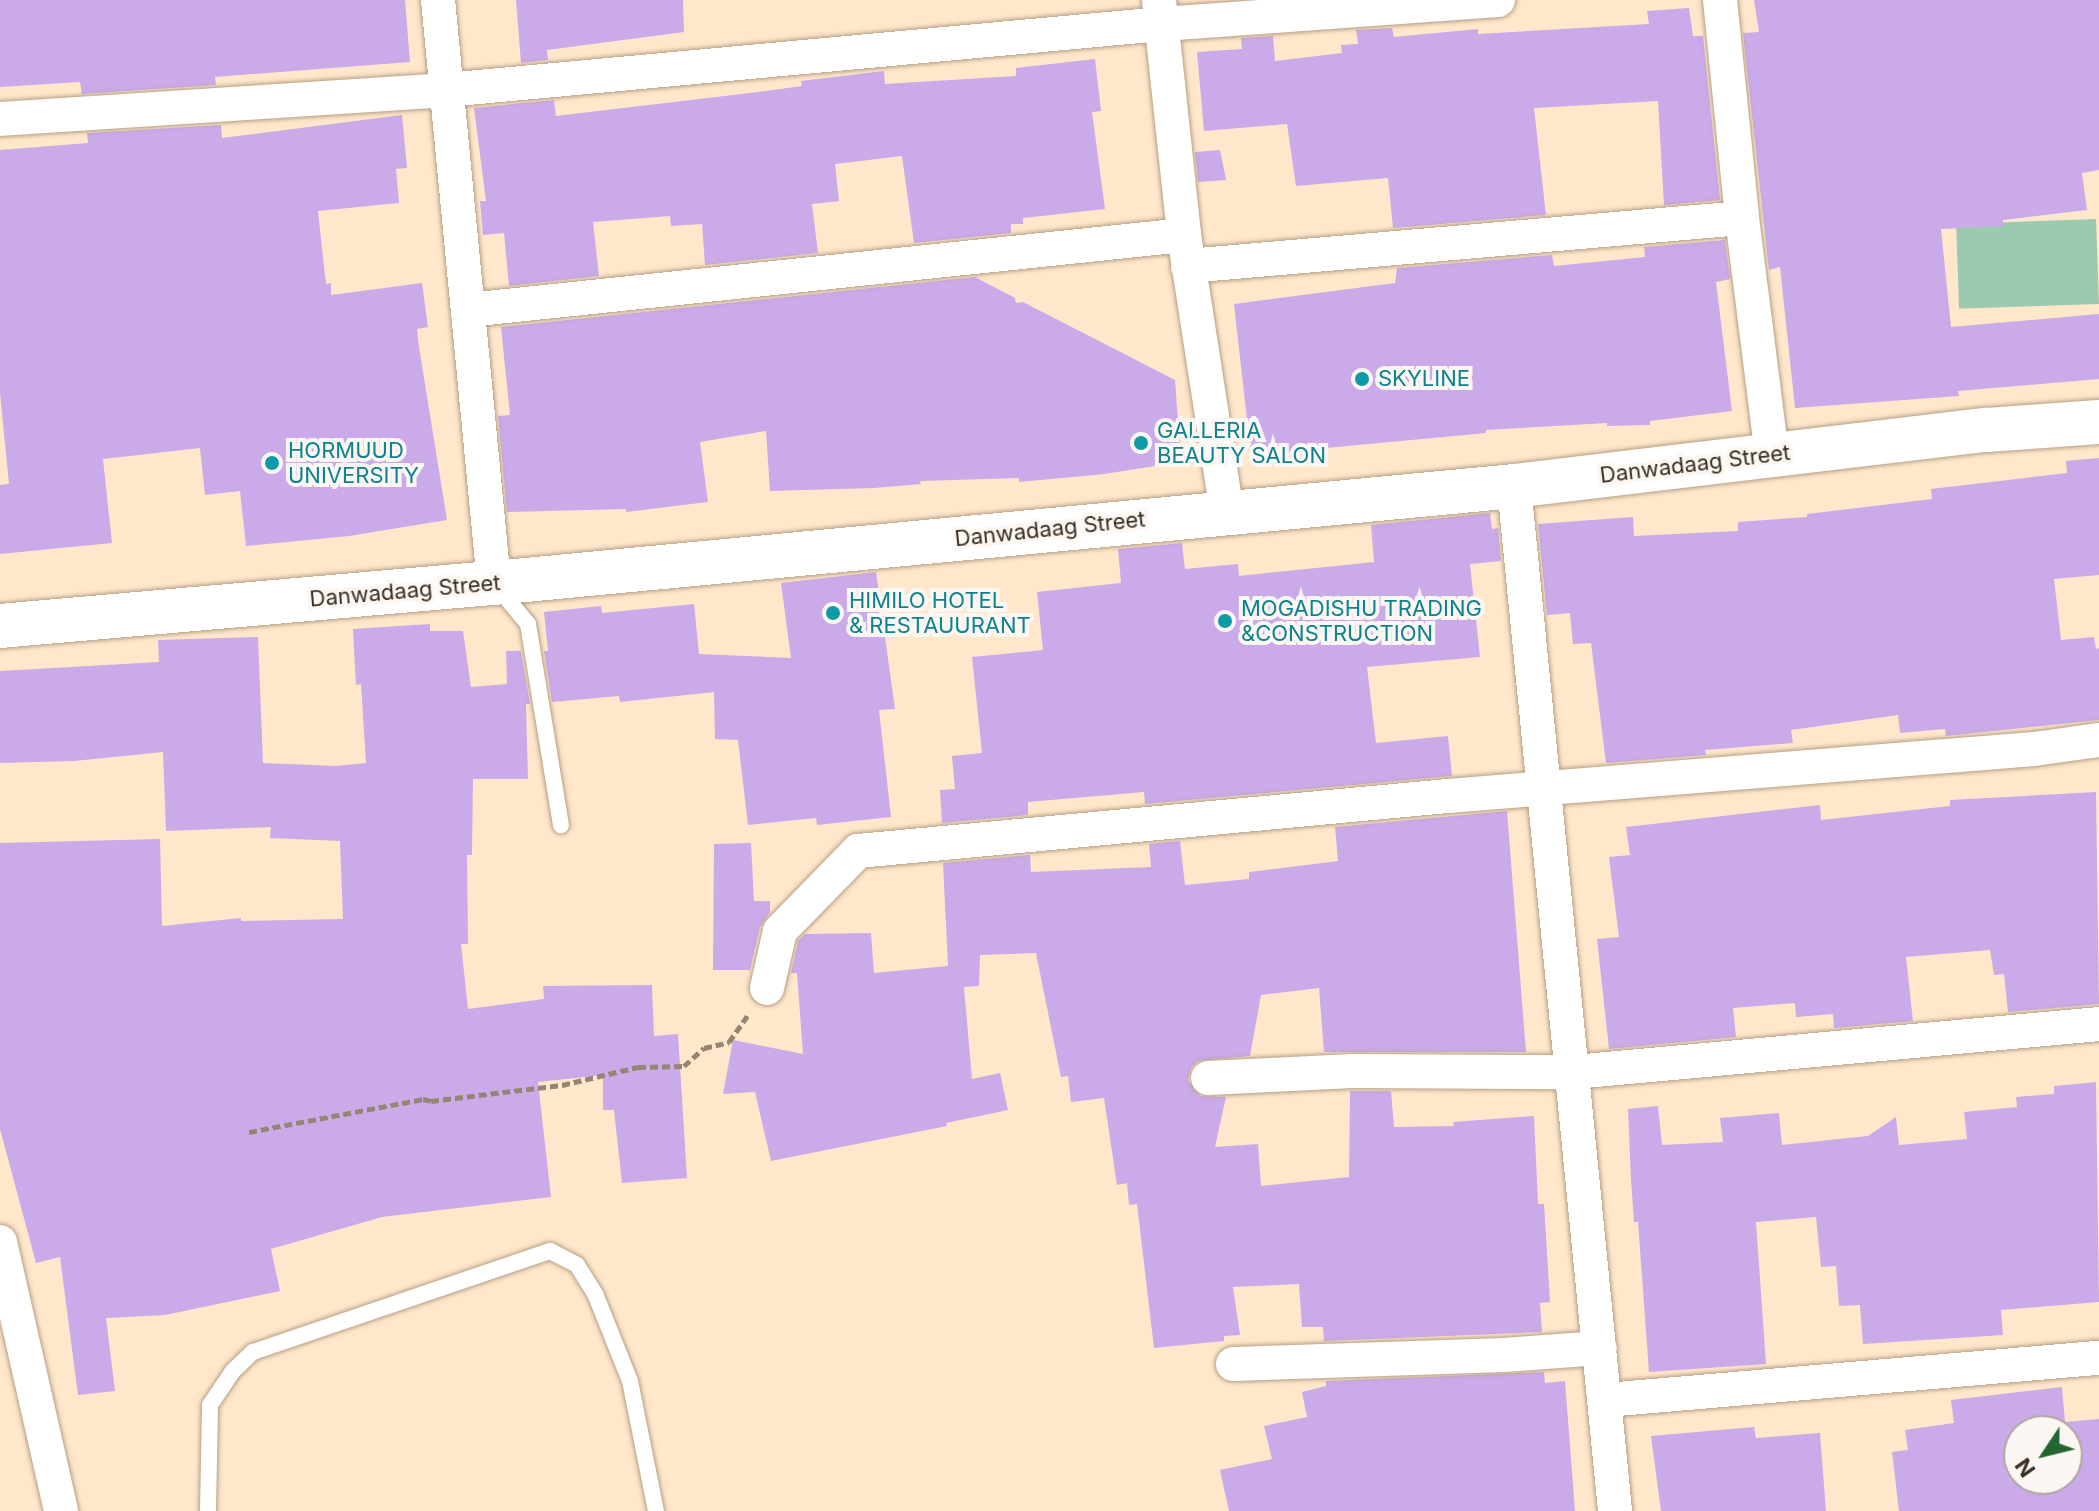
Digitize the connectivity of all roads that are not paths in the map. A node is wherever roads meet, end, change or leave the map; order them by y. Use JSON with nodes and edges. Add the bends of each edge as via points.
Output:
{"nodes":[{"id":1,"x":438,"y":0,"type":"edge"},
{"id":2,"x":1498,"y":0,"type":"edge"},
{"id":3,"x":1720,"y":0,"type":"edge"},
{"id":4,"x":1160,"y":12,"type":"edge"},
{"id":5,"x":446,"y":90,"type":"junction"},
{"id":6,"x":0,"y":119,"type":"edge"},
{"id":7,"x":1742,"y":218,"type":"junction"},
{"id":8,"x":1186,"y":251,"type":"junction"},
{"id":9,"x":468,"y":310,"type":"junction"},
{"id":10,"x":2099,"y":422,"type":"edge"},
{"id":11,"x":1772,"y":454,"type":"junction"},
{"id":12,"x":1514,"y":486,"type":"junction"},
{"id":13,"x":1227,"y":512,"type":"junction"},
{"id":14,"x":494,"y":583,"type":"junction"},
{"id":15,"x":0,"y":626,"type":"edge"},
{"id":16,"x":2099,"y":740,"type":"edge"},
{"id":17,"x":1544,"y":789,"type":"junction"},
{"id":18,"x":561,"y":825,"type":"dead end"},
{"id":19,"x":767,"y":988,"type":"road end"},
{"id":20,"x":2099,"y":1024,"type":"edge"},
{"id":21,"x":1574,"y":1072,"type":"junction"},
{"id":22,"x":1208,"y":1078,"type":"dead end"},
{"id":23,"x":0,"y":1242,"type":"edge"},
{"id":24,"x":1600,"y":1348,"type":"junction"},
{"id":25,"x":2099,"y":1358,"type":"edge"},
{"id":26,"x":1233,"y":1364,"type":"dead end"},
{"id":27,"x":1606,"y":1400,"type":"junction"},
{"id":28,"x":61,"y":1511,"type":"edge"},
{"id":29,"x":208,"y":1511,"type":"edge"},
{"id":30,"x":656,"y":1511,"type":"edge"},
{"id":31,"x":1615,"y":1511,"type":"edge"}],
"edges":[{"from":1,"to":5,"type":"street"},
{"from":2,"to":4,"type":"street"},
{"from":3,"to":7,"type":"street"},
{"from":4,"to":5,"type":"street"},
{"from":4,"to":8,"type":"street"},
{"from":5,"to":6,"type":"street"},
{"from":5,"to":9,"type":"street"},
{"from":7,"to":8,"type":"street"},
{"from":7,"to":11,"type":"street"},
{"from":8,"to":9,"type":"street"},
{"from":8,"to":13,"type":"street"},
{"from":9,"to":14,"type":"street"},
{"from":10,"to":11,"type":"street","name":"Danwadaag Street"},
{"from":11,"to":12,"type":"street","name":"Danwadaag Street"},
{"from":12,"to":13,"type":"street","name":"Danwadaag Street"},
{"from":12,"to":17,"type":"street"},
{"from":13,"to":14,"type":"street","name":"Danwadaag Street"},
{"from":14,"to":15,"type":"street","name":"Danwadaag Street"},
{"from":14,"to":18,"type":"lane","via":[[528,624]]},
{"from":16,"to":17,"type":"street"},
{"from":17,"to":19,"type":"street","via":[[858,851],[780,931]]},
{"from":17,"to":21,"type":"street"},
{"from":20,"to":21,"type":"street"},
{"from":21,"to":22,"type":"street","via":[[1353,1071]]},
{"from":21,"to":24,"type":"street"},
{"from":23,"to":28,"type":"street"},
{"from":24,"to":26,"type":"street"},
{"from":24,"to":27,"type":"street"},
{"from":25,"to":27,"type":"street"},
{"from":27,"to":31,"type":"street"},
{"from":29,"to":30,"type":"lane","via":[[210,1405],[253,1352],[550,1251],[577,1265],[596,1296],[630,1381]]}]}
